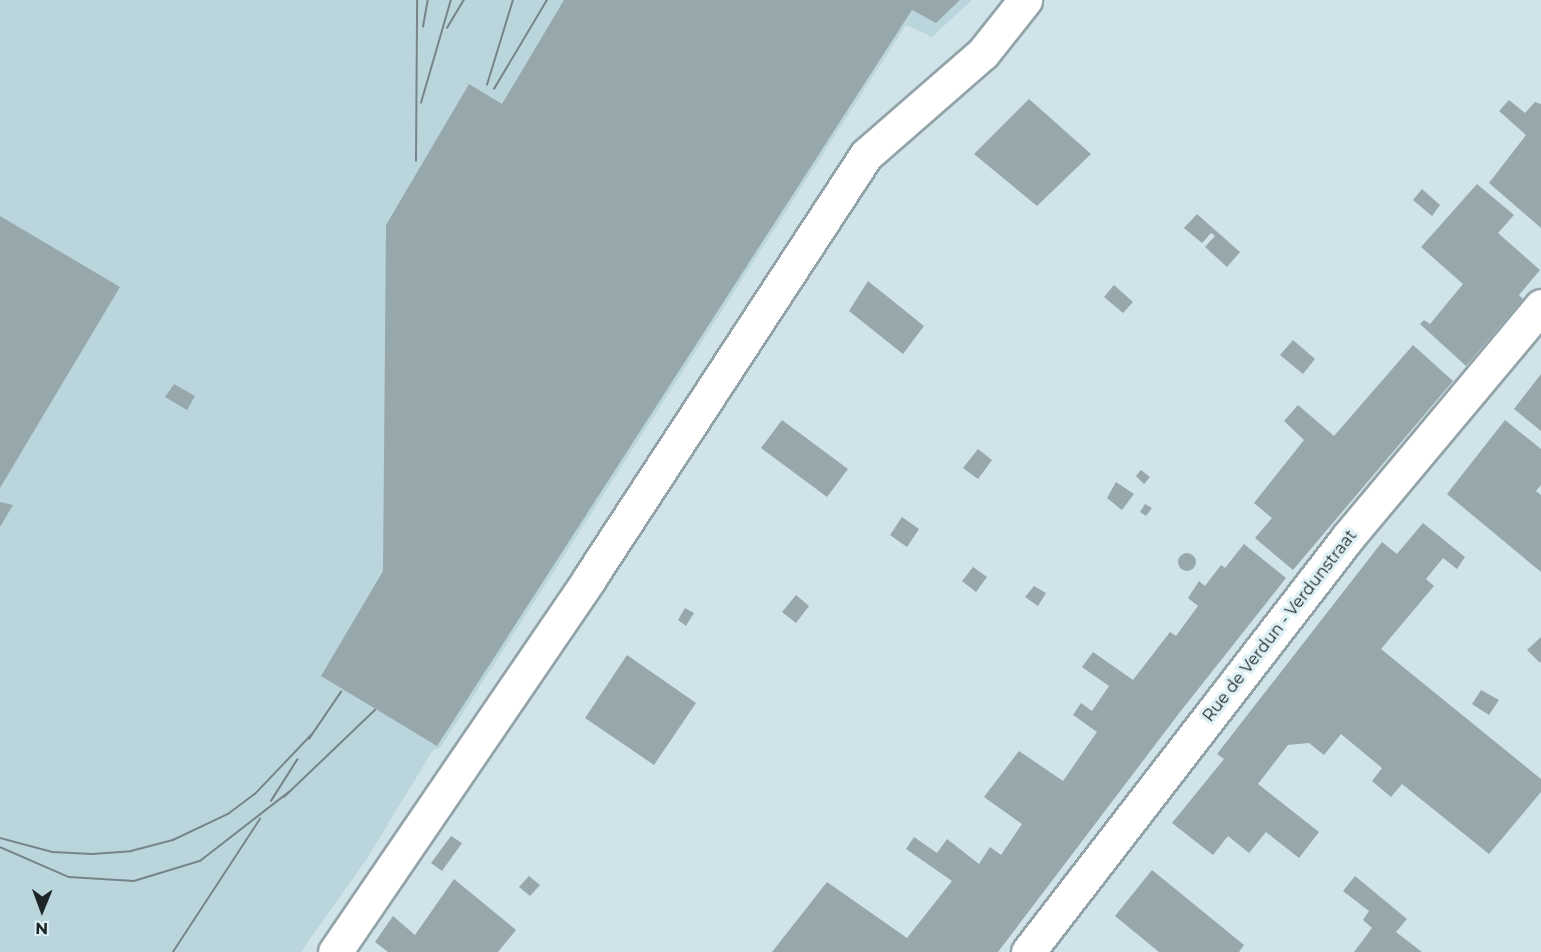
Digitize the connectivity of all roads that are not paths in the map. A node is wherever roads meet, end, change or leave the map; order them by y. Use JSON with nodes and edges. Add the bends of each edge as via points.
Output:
{"nodes":[{"id":1,"x":1025,"y":0,"type":"edge"},
{"id":2,"x":1541,"y":306,"type":"edge"},
{"id":3,"x":335,"y":952,"type":"edge"},
{"id":4,"x":1028,"y":952,"type":"edge"}],
"edges":[{"from":1,"to":3,"type":"street","via":[[984,53],[867,155],[589,579]]},
{"from":2,"to":4,"type":"street","name":"Rue de Verdun - Verdunstraat","via":[[1348,537]]}]}
